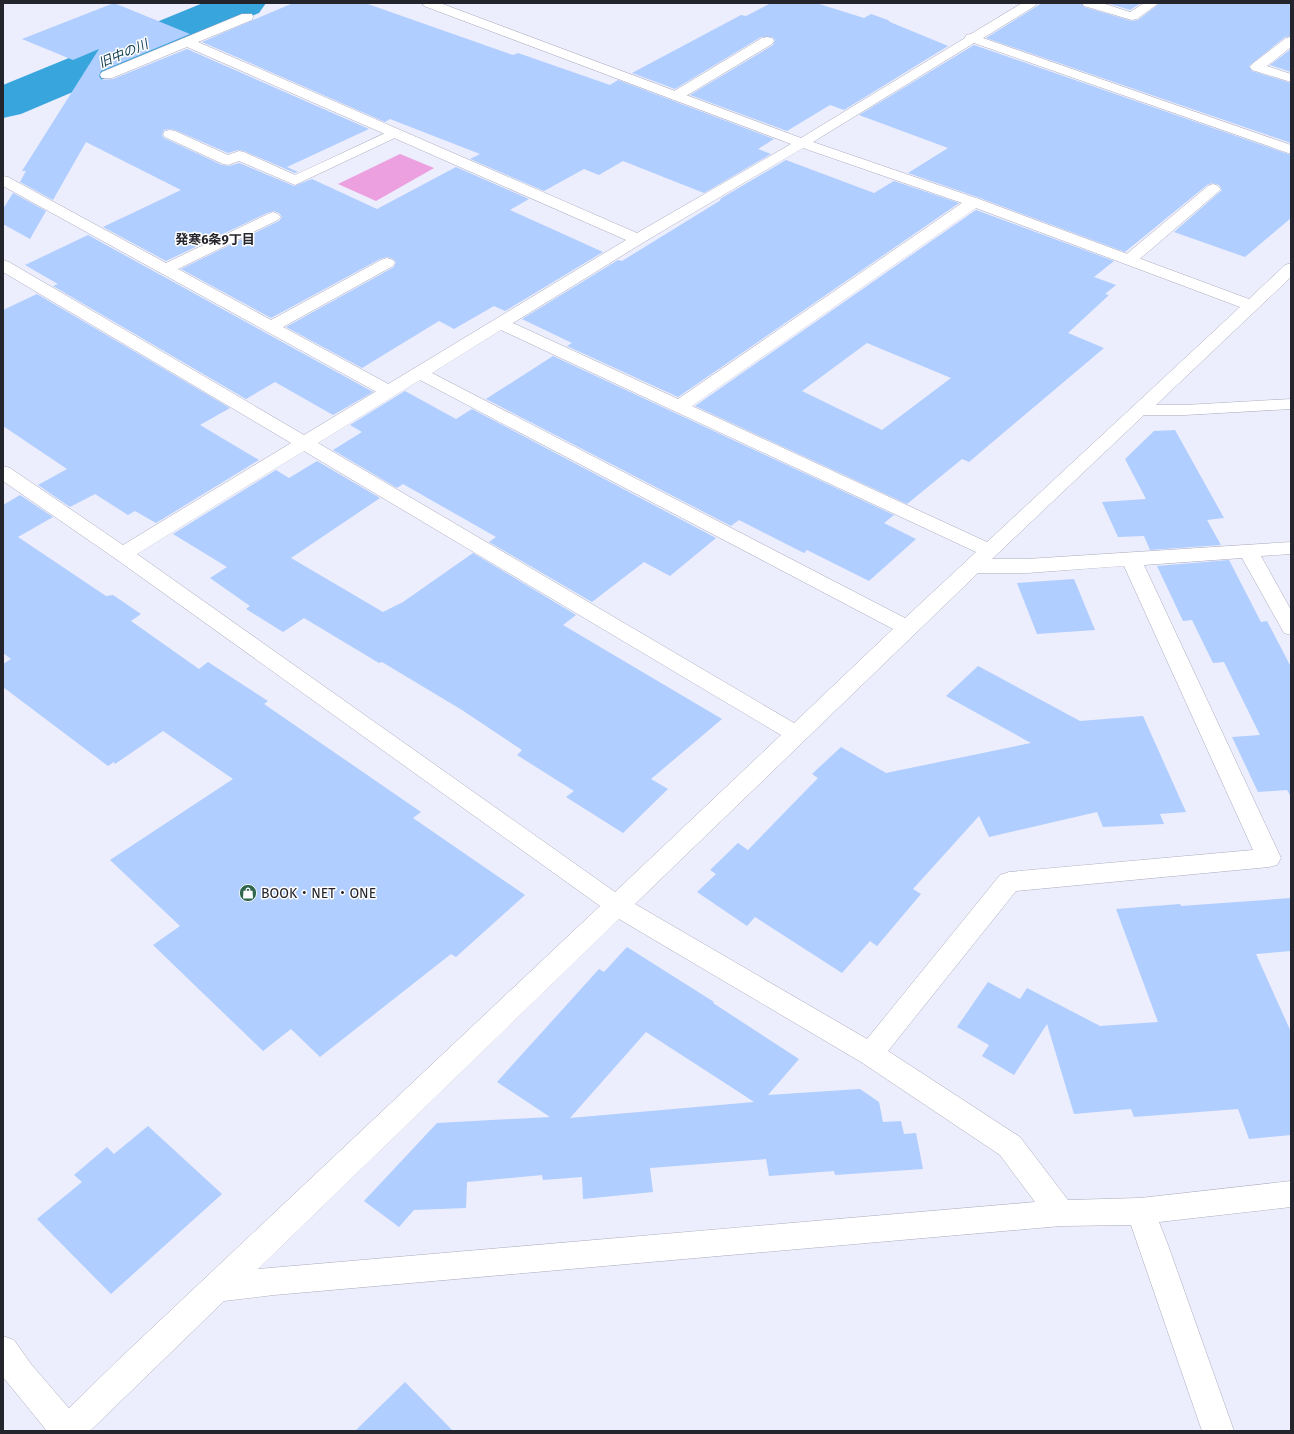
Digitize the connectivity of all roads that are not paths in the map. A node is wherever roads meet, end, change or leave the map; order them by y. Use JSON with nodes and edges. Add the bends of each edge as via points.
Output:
{"nodes":[{"id":1,"x":428,"y":3,"type":"edge"},
{"id":2,"x":1030,"y":3,"type":"edge"},
{"id":3,"x":1088,"y":3,"type":"edge"},
{"id":4,"x":1153,"y":3,"type":"edge"},
{"id":5,"x":247,"y":17,"type":"dead end"},
{"id":6,"x":971,"y":38,"type":"junction"},
{"id":7,"x":768,"y":41,"type":"dead end"},
{"id":8,"x":1291,"y":41,"type":"edge"},
{"id":9,"x":186,"y":42,"type":"junction"},
{"id":10,"x":107,"y":75,"type":"dead end"},
{"id":11,"x":1291,"y":78,"type":"edge"},
{"id":12,"x":676,"y":96,"type":"junction"},
{"id":13,"x":394,"y":133,"type":"junction"},
{"id":14,"x":170,"y":134,"type":"dead end"},
{"id":15,"x":802,"y":143,"type":"junction"},
{"id":16,"x":1291,"y":150,"type":"edge"},
{"id":17,"x":3,"y":180,"type":"edge"},
{"id":18,"x":1213,"y":189,"type":"dead end"},
{"id":19,"x":974,"y":202,"type":"junction"},
{"id":20,"x":273,"y":217,"type":"dead end"},
{"id":21,"x":638,"y":239,"type":"junction"},
{"id":22,"x":1129,"y":260,"type":"junction"},
{"id":23,"x":387,"y":262,"type":"dead end"},
{"id":24,"x":3,"y":265,"type":"edge"},
{"id":25,"x":1291,"y":268,"type":"edge"},
{"id":26,"x":166,"y":269,"type":"junction"},
{"id":27,"x":1251,"y":305,"type":"junction"},
{"id":28,"x":500,"y":323,"type":"junction"},
{"id":29,"x":270,"y":326,"type":"junction"},
{"id":30,"x":419,"y":373,"type":"junction"},
{"id":31,"x":388,"y":392,"type":"junction"},
{"id":32,"x":1291,"y":404,"type":"edge"},
{"id":33,"x":679,"y":407,"type":"junction"},
{"id":34,"x":1138,"y":410,"type":"junction"},
{"id":35,"x":304,"y":443,"type":"junction"},
{"id":36,"x":3,"y":472,"type":"edge"},
{"id":37,"x":1291,"y":548,"type":"edge"},
{"id":38,"x":1248,"y":551,"type":"junction"},
{"id":39,"x":123,"y":554,"type":"junction"},
{"id":40,"x":982,"y":558,"type":"junction"},
{"id":41,"x":1131,"y":559,"type":"junction"},
{"id":42,"x":907,"y":628,"type":"junction"},
{"id":43,"x":1291,"y":628,"type":"edge"},
{"id":44,"x":796,"y":734,"type":"junction"},
{"id":45,"x":616,"y":906,"type":"junction"},
{"id":46,"x":870,"y":1054,"type":"junction"},
{"id":47,"x":1291,"y":1194,"type":"edge"},
{"id":48,"x":1140,"y":1211,"type":"junction"},
{"id":49,"x":1061,"y":1213,"type":"junction"},
{"id":50,"x":217,"y":1288,"type":"junction"},
{"id":51,"x":3,"y":1351,"type":"edge"},
{"id":52,"x":68,"y":1431,"type":"edge"},
{"id":53,"x":1218,"y":1431,"type":"edge"}],
"edges":[{"from":1,"to":12,"type":"street"},
{"from":2,"to":6,"type":"street"},
{"from":3,"to":4,"type":"street","via":[[1132,16]]},
{"from":5,"to":9,"type":"street"},
{"from":6,"to":15,"type":"street"},
{"from":6,"to":16,"type":"street"},
{"from":7,"to":12,"type":"street"},
{"from":8,"to":11,"type":"street","via":[[1257,67]]},
{"from":9,"to":10,"type":"street"},
{"from":9,"to":13,"type":"street"},
{"from":12,"to":15,"type":"street"},
{"from":13,"to":14,"type":"street","via":[[295,182],[239,156],[228,161]]},
{"from":13,"to":21,"type":"street"},
{"from":15,"to":19,"type":"street"},
{"from":15,"to":21,"type":"street"},
{"from":17,"to":26,"type":"street"},
{"from":18,"to":22,"type":"street"},
{"from":19,"to":22,"type":"street"},
{"from":19,"to":33,"type":"street"},
{"from":20,"to":26,"type":"street"},
{"from":21,"to":28,"type":"street"},
{"from":22,"to":27,"type":"street"},
{"from":23,"to":29,"type":"street"},
{"from":24,"to":35,"type":"street"},
{"from":25,"to":27,"type":"street"},
{"from":26,"to":29,"type":"street"},
{"from":27,"to":34,"type":"street"},
{"from":28,"to":30,"type":"street"},
{"from":28,"to":33,"type":"street"},
{"from":29,"to":31,"type":"street"},
{"from":30,"to":31,"type":"street"},
{"from":30,"to":42,"type":"street"},
{"from":31,"to":35,"type":"street"},
{"from":32,"to":34,"type":"street"},
{"from":33,"to":40,"type":"street"},
{"from":34,"to":40,"type":"street"},
{"from":35,"to":39,"type":"street"},
{"from":35,"to":44,"type":"street"},
{"from":36,"to":39,"type":"street"},
{"from":37,"to":38,"type":"street"},
{"from":38,"to":41,"type":"street"},
{"from":38,"to":43,"type":"street"},
{"from":39,"to":45,"type":"street"},
{"from":40,"to":41,"type":"street","via":[[1027,566]]},
{"from":40,"to":42,"type":"street"},
{"from":41,"to":46,"type":"street","via":[[1269,858],[1009,882]]},
{"from":42,"to":44,"type":"street"},
{"from":44,"to":45,"type":"street"},
{"from":45,"to":46,"type":"street"},
{"from":45,"to":50,"type":"street"},
{"from":46,"to":49,"type":"street","via":[[1010,1146]]},
{"from":47,"to":48,"type":"street"},
{"from":48,"to":49,"type":"street"},
{"from":48,"to":53,"type":"street"},
{"from":49,"to":50,"type":"street"},
{"from":50,"to":52,"type":"street"},
{"from":51,"to":52,"type":"street"}]}
